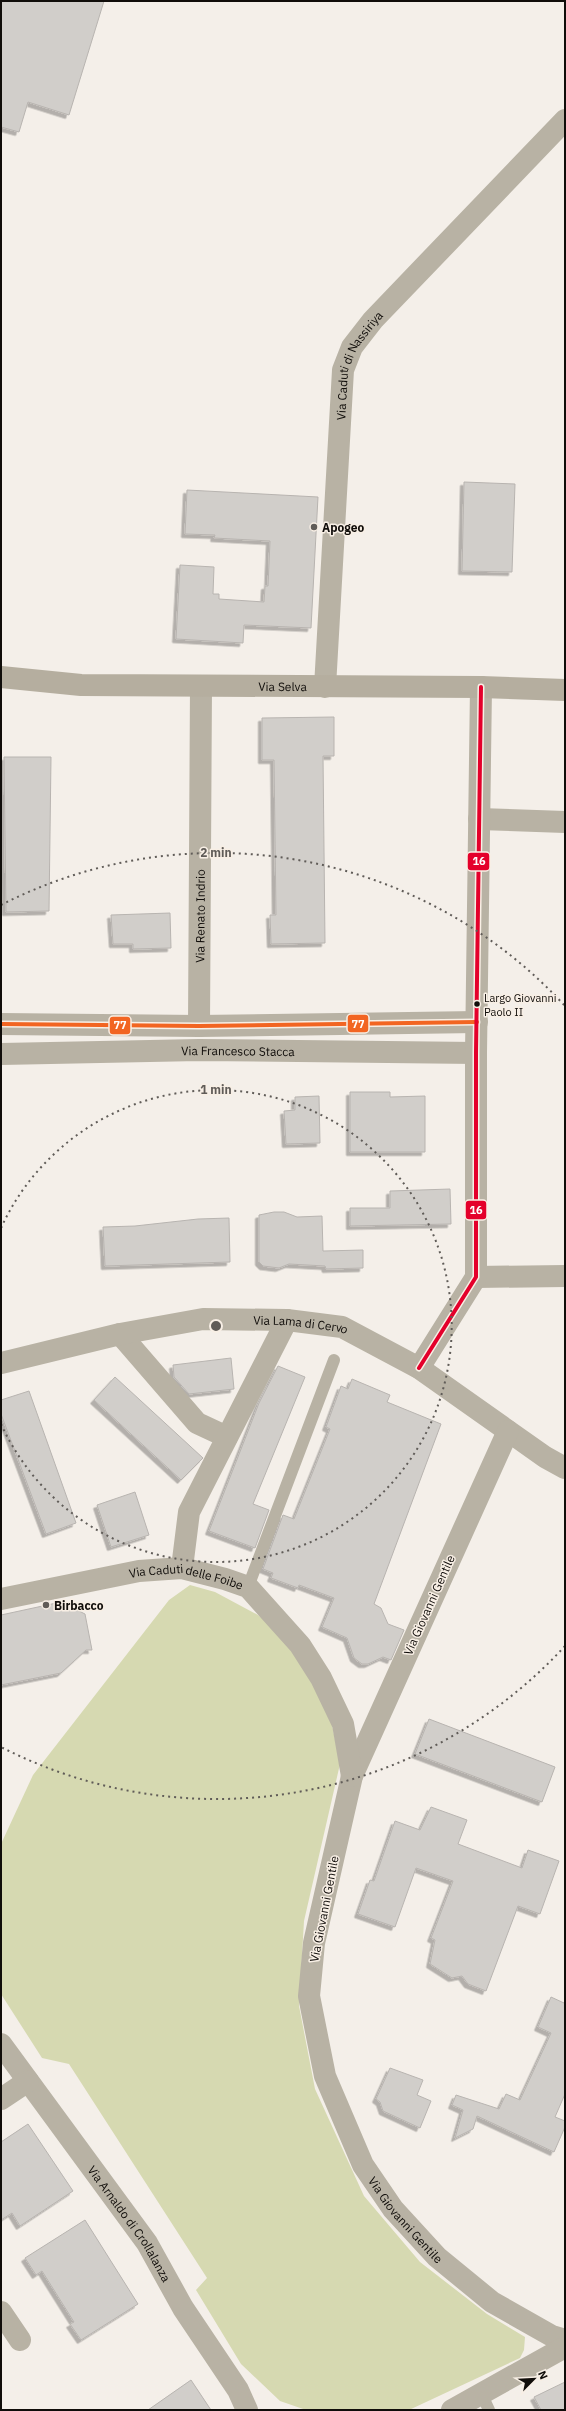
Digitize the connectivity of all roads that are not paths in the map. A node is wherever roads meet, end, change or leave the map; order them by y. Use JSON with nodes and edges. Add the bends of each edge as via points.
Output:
{"nodes":[{"id":1,"x":565,"y":120,"type":"edge"},
{"id":2,"x":1,"y":677,"type":"edge"},
{"id":3,"x":201,"y":686,"type":"junction"},
{"id":4,"x":325,"y":687,"type":"junction"},
{"id":5,"x":482,"y":687,"type":"junction"},
{"id":6,"x":565,"y":690,"type":"edge"},
{"id":7,"x":479,"y":819,"type":"junction"},
{"id":8,"x":565,"y":822,"type":"edge"},
{"id":9,"x":477,"y":1022,"type":"junction"},
{"id":10,"x":1,"y":1024,"type":"edge"},
{"id":11,"x":199,"y":1026,"type":"junction"},
{"id":12,"x":1,"y":1054,"type":"edge"},
{"id":13,"x":476,"y":1054,"type":"junction"},
{"id":14,"x":565,"y":1276,"type":"edge"},
{"id":15,"x":476,"y":1277,"type":"junction"},
{"id":16,"x":287,"y":1320,"type":"junction"},
{"id":17,"x":120,"y":1334,"type":"junction"},
{"id":18,"x":334,"y":1360,"type":"dead end"},
{"id":19,"x":1,"y":1363,"type":"edge"},
{"id":20,"x":419,"y":1368,"type":"junction"},
{"id":21,"x":508,"y":1431,"type":"junction"},
{"id":22,"x":227,"y":1437,"type":"junction"},
{"id":23,"x":565,"y":1468,"type":"edge"},
{"id":24,"x":182,"y":1568,"type":"junction"},
{"id":25,"x":248,"y":1587,"type":"junction"},
{"id":26,"x":1,"y":1599,"type":"edge"},
{"id":27,"x":352,"y":1776,"type":"junction"},
{"id":28,"x":1,"y":2044,"type":"edge"},
{"id":29,"x":28,"y":2081,"type":"junction"},
{"id":30,"x":1,"y":2099,"type":"edge"},
{"id":31,"x":1,"y":2312,"type":"edge"},
{"id":32,"x":20,"y":2340,"type":"dead end"},
{"id":33,"x":565,"y":2340,"type":"edge"},
{"id":34,"x":565,"y":2347,"type":"edge"},
{"id":35,"x":485,"y":2403,"type":"edge"},
{"id":36,"x":247,"y":2410,"type":"edge"},
{"id":37,"x":452,"y":2410,"type":"edge"}],
"edges":[{"from":1,"to":4,"type":"street","name":"Via Caduti di Nassiriya","via":[[373,320],[352,347],[343,370]]},
{"from":2,"to":3,"type":"street","name":"Via Selva","via":[[81,685]]},
{"from":3,"to":4,"type":"street","name":"Via Selva"},
{"from":3,"to":11,"type":"street","name":"Via Renato Indrio"},
{"from":4,"to":5,"type":"street","name":"Via Selva"},
{"from":5,"to":6,"type":"street","name":"Via Selva"},
{"from":5,"to":7,"type":"street"},
{"from":7,"to":8,"type":"street"},
{"from":7,"to":9,"type":"street"},
{"from":9,"to":11,"type":"street"},
{"from":9,"to":13,"type":"street"},
{"from":10,"to":11,"type":"street"},
{"from":12,"to":13,"type":"street","name":"Via Francesco Stacca","via":[[199,1050]]},
{"from":13,"to":15,"type":"street"},
{"from":14,"to":15,"type":"street"},
{"from":15,"to":20,"type":"street"},
{"from":16,"to":17,"type":"street","name":"Via Lama di Cervo","via":[[203,1319]]},
{"from":16,"to":20,"type":"street","name":"Via Lama di Cervo","via":[[342,1327]]},
{"from":16,"to":22,"type":"street"},
{"from":17,"to":19,"type":"street","name":"Via Lama di Cervo"},
{"from":17,"to":22,"type":"street","via":[[197,1422]]},
{"from":18,"to":25,"type":"lane"},
{"from":20,"to":21,"type":"street","name":"Via Lama di Cervo"},
{"from":21,"to":23,"type":"street","name":"Via Lama di Cervo","via":[[544,1457]]},
{"from":21,"to":27,"type":"street","name":"Via Giovanni Gentile"},
{"from":22,"to":24,"type":"street","via":[[189,1512]]},
{"from":24,"to":25,"type":"street","name":"Via Caduti delle Foibe"},
{"from":24,"to":26,"type":"street","name":"Via Caduti delle Foibe","via":[[139,1571]]},
{"from":25,"to":27,"type":"street","name":"Via Caduti delle Foibe","via":[[300,1645],[321,1678],[343,1724]]},
{"from":27,"to":33,"type":"street","name":"Via Giovanni Gentile","via":[[314,1943],[309,1996],[325,2076],[363,2165],[403,2219],[437,2257],[492,2302],[552,2336]]},
{"from":28,"to":29,"type":"street","name":"Via Arnaldo di Crollalanza"},
{"from":29,"to":30,"type":"street"},
{"from":29,"to":36,"type":"street","name":"Via Arnaldo di Crollalanza","via":[[147,2243],[183,2308],[238,2390]]},
{"from":31,"to":32,"type":"street"},
{"from":34,"to":35,"type":"street"},
{"from":35,"to":37,"type":"street"}]}
